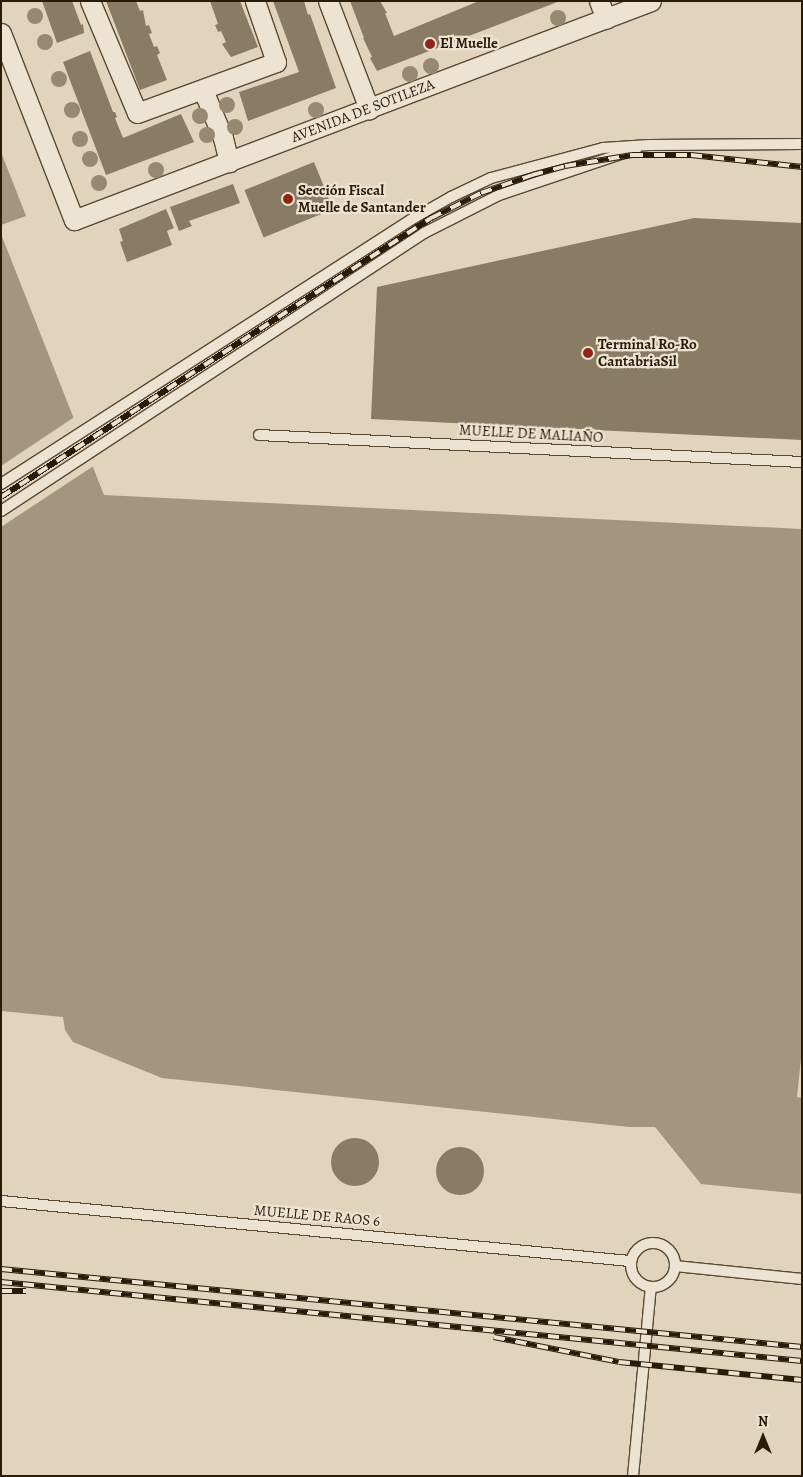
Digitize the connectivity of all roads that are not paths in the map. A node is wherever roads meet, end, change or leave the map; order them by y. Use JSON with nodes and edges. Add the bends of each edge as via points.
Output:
{"nodes":[{"id":1,"x":90,"y":1,"type":"edge"},
{"id":2,"x":255,"y":1,"type":"edge"},
{"id":3,"x":328,"y":1,"type":"edge"},
{"id":4,"x":651,"y":1,"type":"edge"},
{"id":5,"x":602,"y":10,"type":"edge"},
{"id":6,"x":1,"y":33,"type":"edge"},
{"id":7,"x":203,"y":90,"type":"junction"},
{"id":8,"x":368,"y":109,"type":"junction"},
{"id":9,"x":802,"y":144,"type":"edge"},
{"id":10,"x":649,"y":145,"type":"junction"},
{"id":11,"x":229,"y":162,"type":"junction"},
{"id":12,"x":259,"y":435,"type":"dead end"},
{"id":13,"x":802,"y":462,"type":"edge"},
{"id":14,"x":1,"y":484,"type":"edge"},
{"id":15,"x":1,"y":511,"type":"edge"},
{"id":16,"x":1,"y":1201,"type":"edge"},
{"id":17,"x":630,"y":1261,"type":"junction"},
{"id":18,"x":675,"y":1266,"type":"junction"},
{"id":19,"x":802,"y":1278,"type":"edge"},
{"id":20,"x":651,"y":1287,"type":"junction"},
{"id":21,"x":633,"y":1476,"type":"edge"}],
"edges":[{"from":1,"to":7,"type":"street","via":[[137,113]]},
{"from":2,"to":7,"type":"street","via":[[276,62]]},
{"from":3,"to":8,"type":"street"},
{"from":4,"to":5,"type":"street","name":"AVENIDA DE SOTILEZA"},
{"from":5,"to":8,"type":"street","name":"AVENIDA DE SOTILEZA"},
{"from":6,"to":11,"type":"street","name":"AVENIDA DE SOTILEZA","via":[[74,220]]},
{"from":7,"to":11,"type":"street","via":[[223,138]]},
{"from":8,"to":11,"type":"street","name":"AVENIDA DE SOTILEZA"},
{"from":9,"to":10,"type":"lane"},
{"from":10,"to":14,"type":"lane","via":[[603,148],[491,178],[451,197]]},
{"from":10,"to":15,"type":"lane","via":[[499,195],[424,233]]},
{"from":12,"to":13,"type":"lane","name":"MUELLE DE MALIAÑO"},
{"from":16,"to":17,"type":"lane","name":"MUELLE DE RAOS 6"},
{"from":17,"to":18,"type":"lane","via":[[640,1246],[658,1243],[672,1254]]},
{"from":17,"to":20,"type":"lane","via":[[635,1278]]},
{"from":18,"to":19,"type":"lane"},
{"from":18,"to":20,"type":"lane","via":[[670,1279],[658,1287]]},
{"from":20,"to":21,"type":"lane"}]}
